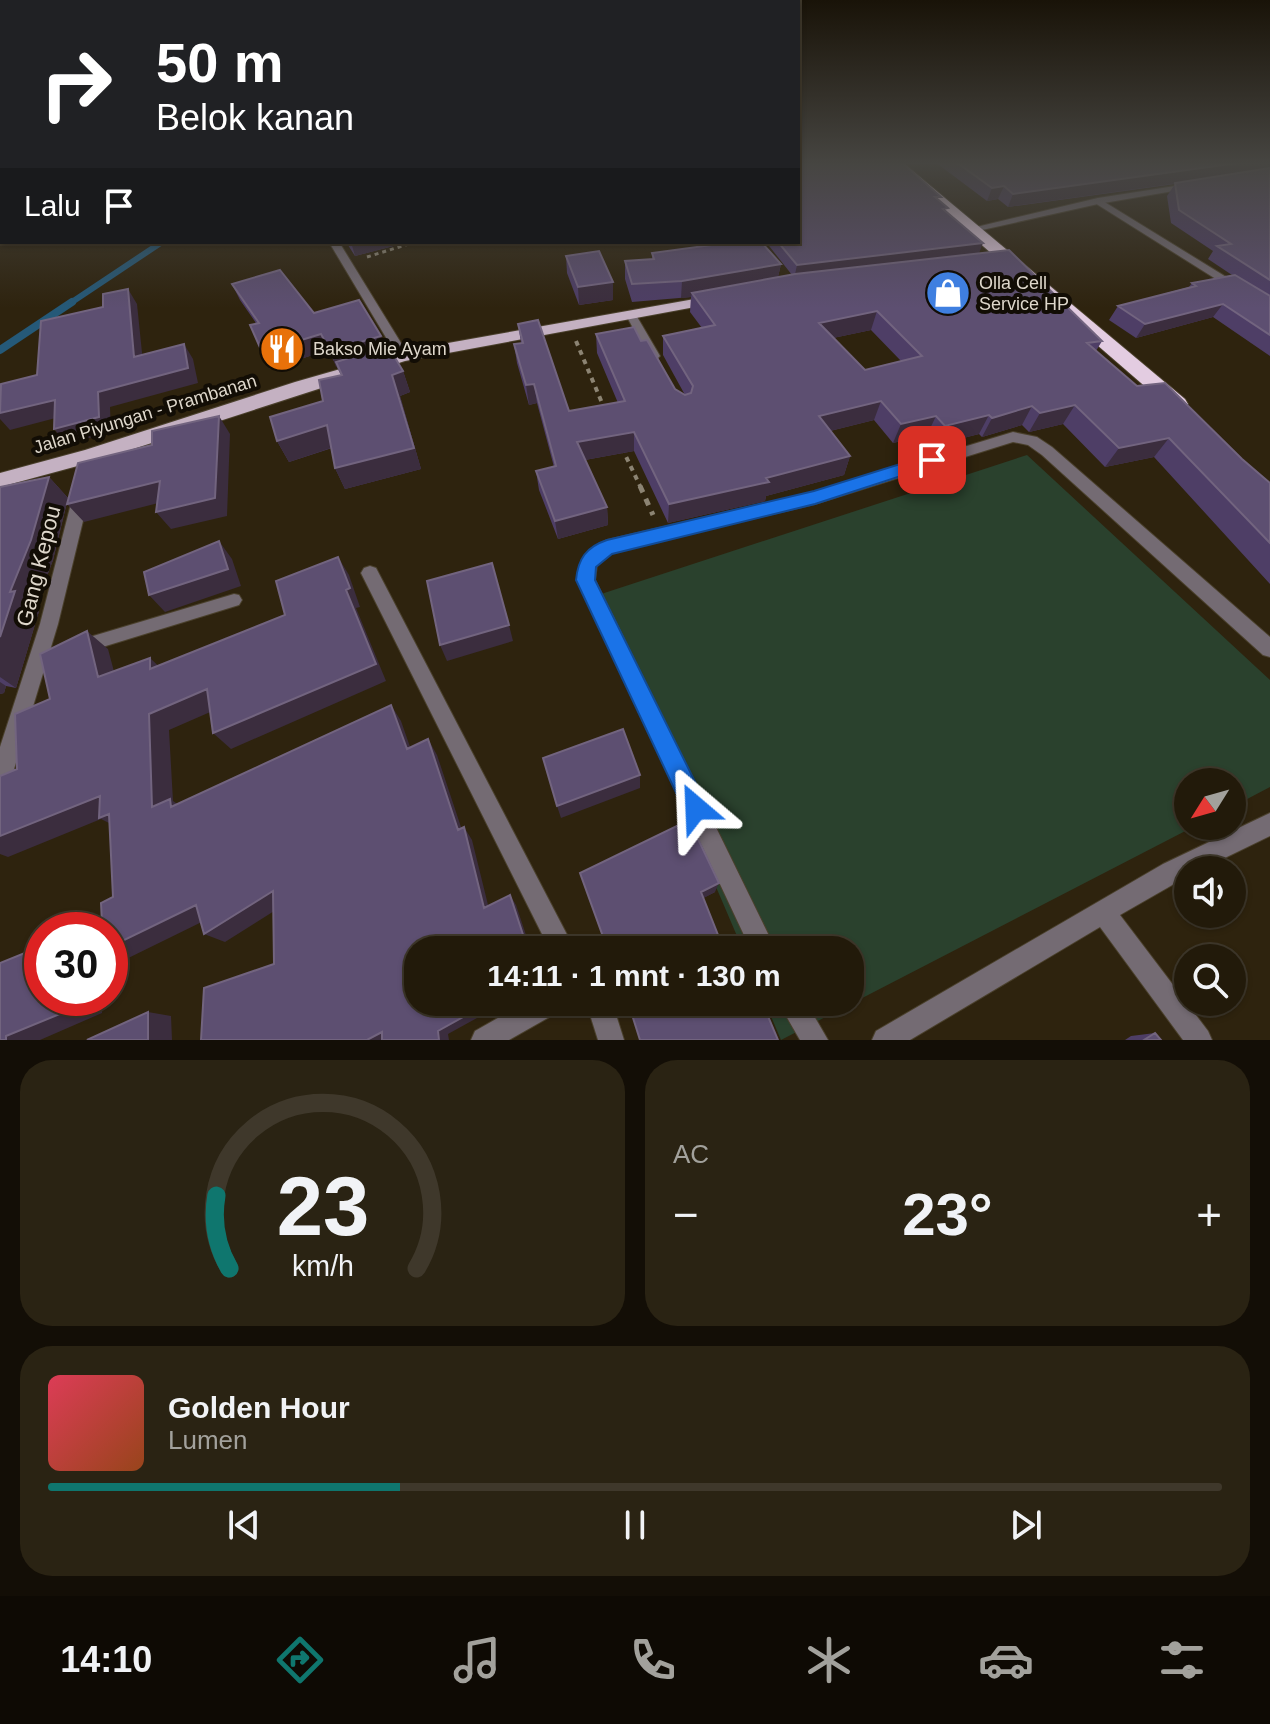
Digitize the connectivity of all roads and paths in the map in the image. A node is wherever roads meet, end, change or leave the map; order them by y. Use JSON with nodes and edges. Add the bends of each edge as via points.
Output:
{"nodes":[{"id":1,"x":951,"y":211,"type":"edge"},
{"id":2,"x":1055,"y":211,"type":"edge"},
{"id":3,"x":1113,"y":211,"type":"edge"},
{"id":4,"x":973,"y":229,"type":"junction"},
{"id":5,"x":335,"y":244,"type":"edge"},
{"id":6,"x":408,"y":244,"type":"edge"},
{"id":7,"x":1010,"y":259,"type":"junction"},
{"id":8,"x":983,"y":262,"type":"edge"},
{"id":9,"x":346,"y":263,"type":"junction"},
{"id":10,"x":733,"y":297,"type":"edge"},
{"id":11,"x":1270,"y":309,"type":"edge"},
{"id":12,"x":631,"y":315,"type":"junction"},
{"id":13,"x":569,"y":325,"type":"junction"},
{"id":14,"x":403,"y":356,"type":"junction"},
{"id":15,"x":661,"y":367,"type":"edge"},
{"id":16,"x":610,"y":421,"type":"edge"},
{"id":17,"x":1198,"y":421,"type":"edge"},
{"id":18,"x":616,"y":435,"type":"edge"},
{"id":19,"x":89,"y":456,"type":"junction"},
{"id":20,"x":0,"y":480,"type":"edge"},
{"id":21,"x":662,"y":534,"type":"junction"},
{"id":22,"x":370,"y":573,"type":"dead end"},
{"id":23,"x":234,"y":600,"type":"dead end"},
{"id":24,"x":1270,"y":649,"type":"edge"},
{"id":25,"x":52,"y":656,"type":"junction"},
{"id":26,"x":0,"y":779,"type":"edge"},
{"id":27,"x":1270,"y":824,"type":"edge"},
{"id":28,"x":1103,"y":912,"type":"junction"},
{"id":29,"x":556,"y":936,"type":"edge"},
{"id":30,"x":757,"y":936,"type":"edge"},
{"id":31,"x":526,"y":1016,"type":"edge"},
{"id":32,"x":603,"y":1016,"type":"edge"},
{"id":33,"x":800,"y":1016,"type":"edge"},
{"id":34,"x":484,"y":1040,"type":"edge"},
{"id":35,"x":611,"y":1040,"type":"edge"},
{"id":36,"x":815,"y":1040,"type":"edge"},
{"id":37,"x":885,"y":1040,"type":"edge"},
{"id":38,"x":1199,"y":1040,"type":"edge"}],
"edges":[{"from":1,"to":4,"type":"highway"},
{"from":2,"to":4,"type":"lane"},
{"from":3,"to":11,"type":"street"},
{"from":4,"to":7,"type":"highway"},
{"from":5,"to":9,"type":"street"},
{"from":6,"to":9,"type":"path"},
{"from":7,"to":8,"type":"main road"},
{"from":7,"to":17,"type":"highway"},
{"from":9,"to":14,"type":"street"},
{"from":10,"to":12,"type":"main road","name":"Jalan Piyungan - Prambanan"},
{"from":12,"to":13,"type":"main road","name":"Jalan Piyungan - Prambanan"},
{"from":12,"to":15,"type":"lane"},
{"from":13,"to":14,"type":"main road","name":"Jalan Piyungan - Prambanan"},
{"from":13,"to":16,"type":"path"},
{"from":14,"to":19,"type":"main road","name":"Jalan Piyungan - Prambanan"},
{"from":18,"to":21,"type":"path"},
{"from":19,"to":20,"type":"main road","name":"Jalan Piyungan - Prambanan"},
{"from":19,"to":25,"type":"street","name":"Gang Kepou","via":[[49,624]]},
{"from":21,"to":24,"type":"street","via":[[815,498],[932,460],[1023,438],[1047,451]]},
{"from":21,"to":30,"type":"street","via":[[595,554],[586,580]]},
{"from":22,"to":29,"type":"street"},
{"from":23,"to":25,"type":"lane"},
{"from":25,"to":26,"type":"street","name":"Gang Kepou"},
{"from":27,"to":28,"type":"street"},
{"from":28,"to":37,"type":"street"},
{"from":28,"to":38,"type":"street"},
{"from":31,"to":34,"type":"street"},
{"from":32,"to":35,"type":"street"},
{"from":33,"to":36,"type":"street"}]}
